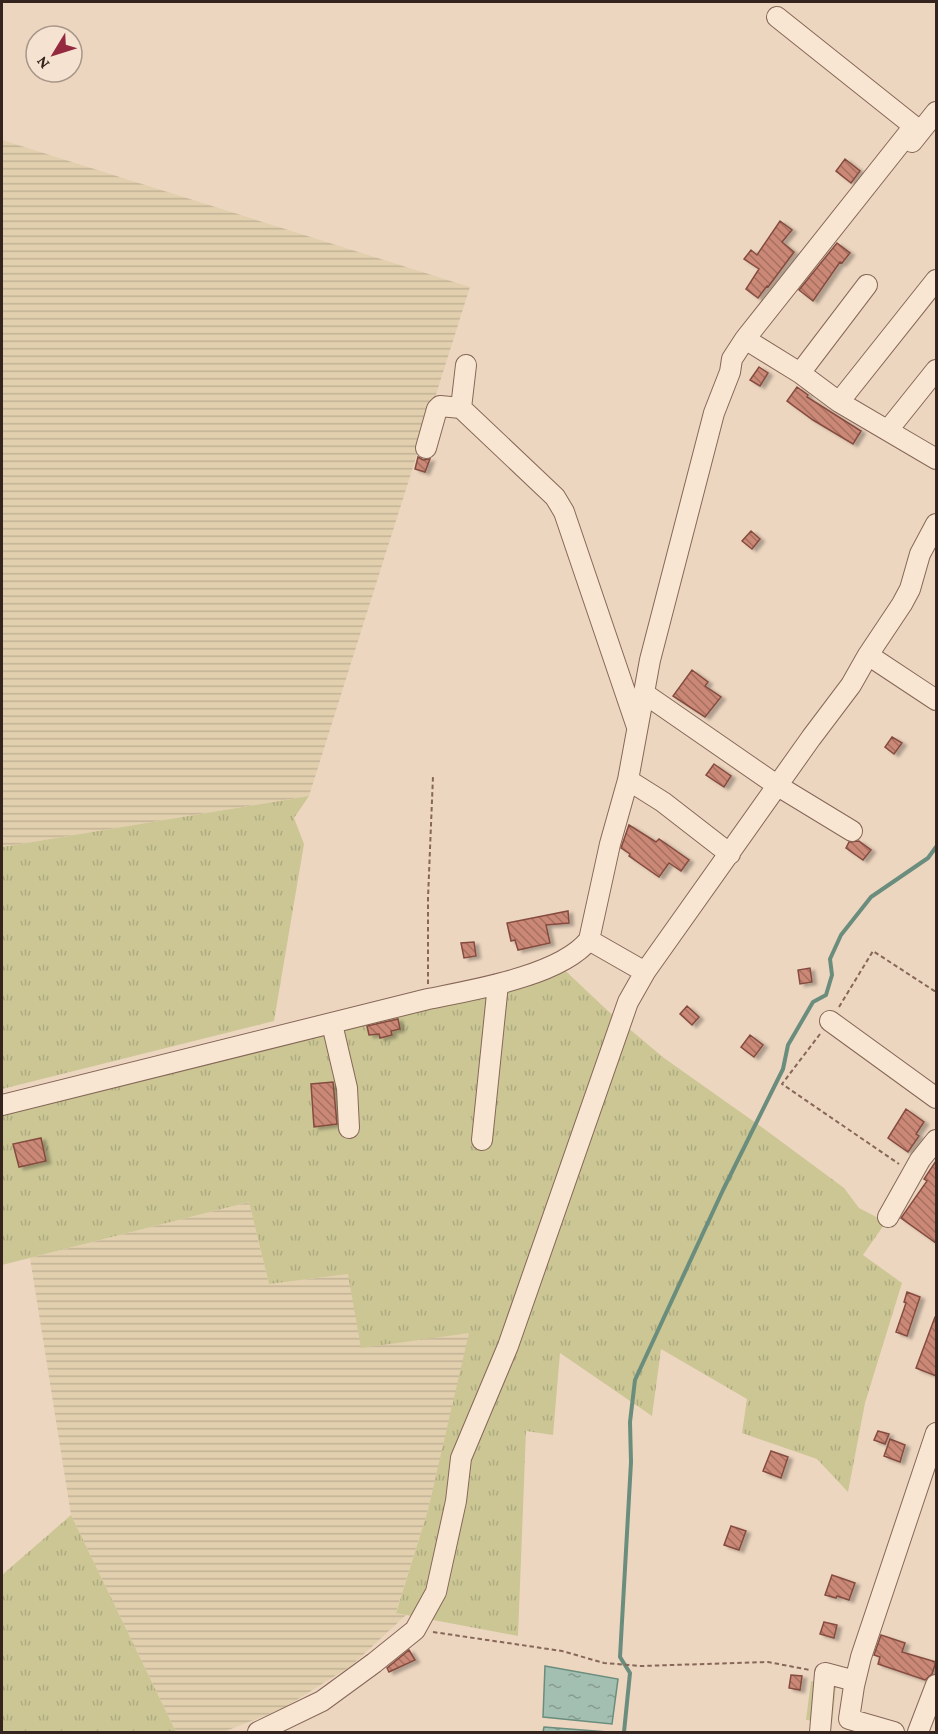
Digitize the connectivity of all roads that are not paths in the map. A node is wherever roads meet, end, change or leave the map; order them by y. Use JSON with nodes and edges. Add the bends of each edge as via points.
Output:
{"nodes":[{"id":1,"x":777,"y":17,"type":"dead end"},
{"id":2,"x":936,"y":112,"type":"edge"},
{"id":3,"x":917,"y":128,"type":"junction"},
{"id":4,"x":936,"y":280,"type":"edge"},
{"id":5,"x":867,"y":285,"type":"dead end"},
{"id":6,"x":749,"y":341,"type":"junction"},
{"id":7,"x":466,"y":365,"type":"dead end"},
{"id":8,"x":936,"y":370,"type":"edge"},
{"id":9,"x":800,"y":373,"type":"junction"},
{"id":10,"x":839,"y":402,"type":"junction"},
{"id":11,"x":461,"y":408,"type":"junction"},
{"id":12,"x":888,"y":430,"type":"junction"},
{"id":13,"x":426,"y":448,"type":"dead end"},
{"id":14,"x":934,"y":453,"type":"edge"},
{"id":15,"x":936,"y":524,"type":"edge"},
{"id":16,"x":868,"y":655,"type":"junction"},
{"id":17,"x":645,"y":694,"type":"junction"},
{"id":18,"x":936,"y":700,"type":"edge"},
{"id":19,"x":637,"y":727,"type":"junction"},
{"id":20,"x":628,"y":780,"type":"junction"},
{"id":21,"x":778,"y":786,"type":"junction"},
{"id":22,"x":852,"y":831,"type":"dead end"},
{"id":23,"x":729,"y":854,"type":"junction"},
{"id":24,"x":589,"y":940,"type":"junction"},
{"id":25,"x":645,"y":972,"type":"junction"},
{"id":26,"x":498,"y":984,"type":"junction"},
{"id":27,"x":831,"y":1021,"type":"dead end"},
{"id":28,"x":332,"y":1024,"type":"junction"},
{"id":29,"x":936,"y":1098,"type":"edge"},
{"id":30,"x":2,"y":1105,"type":"edge"},
{"id":31,"x":349,"y":1128,"type":"dead end"},
{"id":32,"x":482,"y":1140,"type":"dead end"},
{"id":33,"x":936,"y":1140,"type":"edge"},
{"id":34,"x":888,"y":1217,"type":"dead end"},
{"id":35,"x":936,"y":1433,"type":"edge"},
{"id":36,"x":855,"y":1681,"type":"junction"},
{"id":37,"x":936,"y":1686,"type":"edge"},
{"id":38,"x":258,"y":1732,"type":"edge"},
{"id":39,"x":820,"y":1732,"type":"edge"},
{"id":40,"x":894,"y":1732,"type":"edge"},
{"id":41,"x":918,"y":1732,"type":"edge"}],
"edges":[{"from":1,"to":3,"type":"street"},
{"from":2,"to":3,"type":"street"},
{"from":3,"to":6,"type":"street"},
{"from":4,"to":10,"type":"street"},
{"from":5,"to":9,"type":"street"},
{"from":6,"to":9,"type":"street"},
{"from":6,"to":17,"type":"street","via":[[744,358],[730,372],[714,413],[650,660]]},
{"from":7,"to":11,"type":"street"},
{"from":8,"to":12,"type":"street"},
{"from":9,"to":10,"type":"street"},
{"from":10,"to":12,"type":"street"},
{"from":11,"to":13,"type":"street","via":[[437,409]]},
{"from":11,"to":19,"type":"street","via":[[555,497],[564,512]]},
{"from":12,"to":14,"type":"street"},
{"from":15,"to":16,"type":"street","via":[[920,554],[903,604]]},
{"from":16,"to":18,"type":"street"},
{"from":16,"to":21,"type":"street"},
{"from":17,"to":19,"type":"street"},
{"from":17,"to":21,"type":"street"},
{"from":19,"to":20,"type":"street"},
{"from":20,"to":23,"type":"street"},
{"from":20,"to":24,"type":"street"},
{"from":21,"to":22,"type":"street"},
{"from":21,"to":23,"type":"street"},
{"from":23,"to":25,"type":"street"},
{"from":24,"to":25,"type":"street"},
{"from":24,"to":26,"type":"street","via":[[568,958]]},
{"from":25,"to":38,"type":"street","via":[[628,1002],[508,1346],[460,1458],[456,1501],[436,1592],[415,1630],[322,1701]]},
{"from":26,"to":28,"type":"street"},
{"from":26,"to":32,"type":"street"},
{"from":27,"to":29,"type":"street"},
{"from":28,"to":30,"type":"street"},
{"from":28,"to":31,"type":"street","via":[[347,1088]]},
{"from":33,"to":34,"type":"street"},
{"from":35,"to":36,"type":"street"},
{"from":36,"to":39,"type":"street","via":[[825,1673]]},
{"from":36,"to":40,"type":"street","via":[[849,1719]]},
{"from":37,"to":41,"type":"street"}]}
